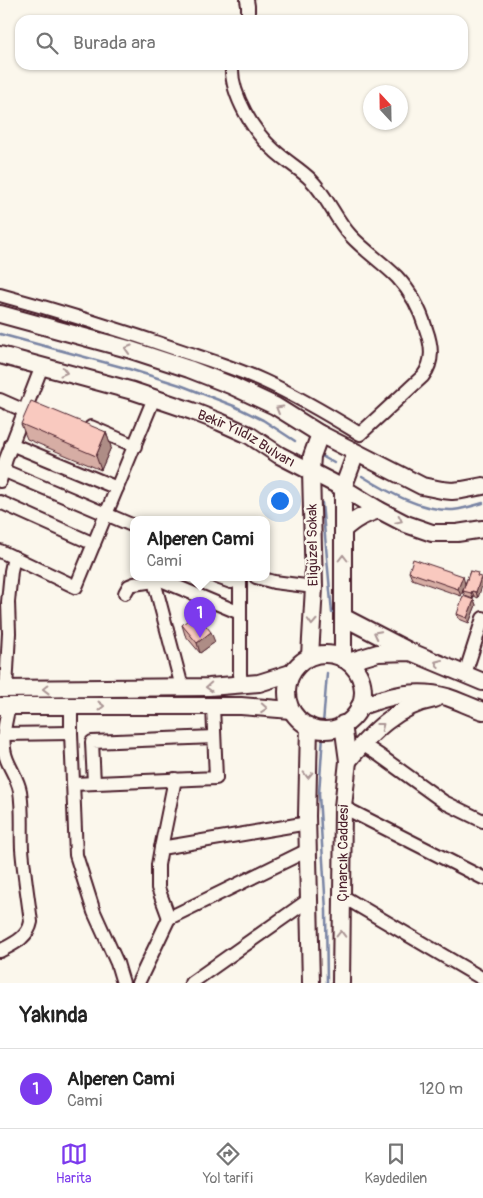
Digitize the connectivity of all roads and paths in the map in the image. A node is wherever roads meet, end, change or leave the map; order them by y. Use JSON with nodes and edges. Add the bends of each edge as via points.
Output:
{"nodes":[{"id":1,"x":247,"y":0,"type":"edge"},
{"id":2,"x":248,"y":15,"type":"edge"},
{"id":3,"x":232,"y":70,"type":"edge"},
{"id":4,"x":0,"y":296,"type":"edge"},
{"id":5,"x":0,"y":314,"type":"edge"},
{"id":6,"x":0,"y":355,"type":"edge"},
{"id":7,"x":42,"y":366,"type":"junction"},
{"id":8,"x":154,"y":398,"type":"junction"},
{"id":9,"x":0,"y":400,"type":"edge"},
{"id":10,"x":30,"y":405,"type":"junction"},
{"id":11,"x":82,"y":423,"type":"edge"},
{"id":12,"x":320,"y":434,"type":"junction"},
{"id":13,"x":360,"y":434,"type":"junction"},
{"id":14,"x":11,"y":444,"type":"junction"},
{"id":15,"x":135,"y":446,"type":"junction"},
{"id":16,"x":356,"y":453,"type":"junction"},
{"id":17,"x":311,"y":471,"type":"junction"},
{"id":18,"x":1,"y":473,"type":"edge"},
{"id":19,"x":483,"y":486,"type":"edge"},
{"id":20,"x":117,"y":488,"type":"junction"},
{"id":21,"x":343,"y":488,"type":"junction"},
{"id":22,"x":0,"y":502,"type":"edge"},
{"id":23,"x":379,"y":510,"type":"junction"},
{"id":24,"x":107,"y":514,"type":"junction"},
{"id":25,"x":130,"y":524,"type":"edge"},
{"id":26,"x":483,"y":529,"type":"edge"},
{"id":27,"x":343,"y":530,"type":"junction"},
{"id":28,"x":94,"y":544,"type":"junction"},
{"id":29,"x":0,"y":551,"type":"edge"},
{"id":30,"x":14,"y":557,"type":"junction"},
{"id":31,"x":146,"y":581,"type":"edge"},
{"id":32,"x":155,"y":581,"type":"edge"},
{"id":33,"x":163,"y":581,"type":"edge"},
{"id":34,"x":235,"y":581,"type":"edge"},
{"id":35,"x":270,"y":581,"type":"edge"},
{"id":36,"x":314,"y":587,"type":"junction"},
{"id":37,"x":125,"y":594,"type":"dead end"},
{"id":38,"x":240,"y":613,"type":"junction"},
{"id":39,"x":343,"y":617,"type":"junction"},
{"id":40,"x":483,"y":618,"type":"edge"},
{"id":41,"x":411,"y":652,"type":"junction"},
{"id":42,"x":310,"y":656,"type":"junction"},
{"id":43,"x":345,"y":660,"type":"junction"},
{"id":44,"x":291,"y":674,"type":"junction"},
{"id":45,"x":466,"y":674,"type":"junction"},
{"id":46,"x":483,"y":682,"type":"edge"},
{"id":47,"x":241,"y":684,"type":"junction"},
{"id":48,"x":182,"y":687,"type":"junction"},
{"id":49,"x":3,"y":689,"type":"edge"},
{"id":50,"x":445,"y":697,"type":"junction"},
{"id":51,"x":4,"y":706,"type":"edge"},
{"id":52,"x":72,"y":706,"type":"junction"},
{"id":53,"x":213,"y":706,"type":"junction"},
{"id":54,"x":359,"y":707,"type":"junction"},
{"id":55,"x":291,"y":710,"type":"junction"},
{"id":56,"x":483,"y":711,"type":"edge"},
{"id":57,"x":344,"y":724,"type":"junction"},
{"id":58,"x":309,"y":726,"type":"junction"},
{"id":59,"x":71,"y":733,"type":"junction"},
{"id":60,"x":4,"y":734,"type":"junction"},
{"id":61,"x":214,"y":737,"type":"junction"},
{"id":62,"x":362,"y":744,"type":"junction"},
{"id":63,"x":2,"y":749,"type":"edge"},
{"id":64,"x":348,"y":761,"type":"junction"},
{"id":65,"x":175,"y":780,"type":"junction"},
{"id":66,"x":94,"y":783,"type":"junction"},
{"id":67,"x":73,"y":784,"type":"junction"},
{"id":68,"x":343,"y":807,"type":"junction"},
{"id":69,"x":483,"y":821,"type":"edge"},
{"id":70,"x":308,"y":823,"type":"junction"},
{"id":71,"x":161,"y":848,"type":"junction"},
{"id":72,"x":308,"y":850,"type":"junction"},
{"id":73,"x":483,"y":878,"type":"edge"},
{"id":74,"x":342,"y":896,"type":"junction"},
{"id":75,"x":310,"y":899,"type":"junction"},
{"id":76,"x":169,"y":918,"type":"junction"},
{"id":77,"x":1,"y":948,"type":"edge"},
{"id":78,"x":483,"y":979,"type":"edge"},
{"id":79,"x":123,"y":983,"type":"edge"},
{"id":80,"x":138,"y":983,"type":"edge"},
{"id":81,"x":191,"y":983,"type":"edge"},
{"id":82,"x":311,"y":983,"type":"edge"},
{"id":83,"x":341,"y":983,"type":"edge"}],
"edges":[{"from":1,"to":2,"type":"street"},
{"from":3,"to":13,"type":"street","via":[[238,95],[261,136],[312,181],[351,236],[404,285],[423,318],[432,350],[426,371]]},
{"from":4,"to":13,"type":"street","via":[[118,329],[239,370],[312,405]]},
{"from":12,"to":5,"type":"main road","one_way":true,"via":[[276,406],[189,369]]},
{"from":6,"to":7,"type":"main road","name":"Bekir Yıldız Bulvarı"},
{"from":7,"to":8,"type":"main road","name":"Bekir Yıldız Bulvarı","one_way":true},
{"from":7,"to":10,"type":"street"},
{"from":8,"to":15,"type":"street"},
{"from":8,"to":17,"type":"main road","name":"Bekir Yıldız Bulvarı","via":[[249,435]]},
{"from":9,"to":10,"type":"street"},
{"from":10,"to":14,"type":"street"},
{"from":11,"to":15,"type":"street"},
{"from":12,"to":16,"type":"main road"},
{"from":12,"to":17,"type":"main road","name":"Eligüzel Sokak","via":[[312,456]]},
{"from":13,"to":16,"type":"street"},
{"from":14,"to":18,"type":"street"},
{"from":14,"to":20,"type":"street"},
{"from":15,"to":20,"type":"street"},
{"from":16,"to":19,"type":"main road","via":[[432,488],[457,490]]},
{"from":16,"to":21,"type":"main road"},
{"from":17,"to":21,"type":"main road","name":"Bekir Yıldız Bulvarı"},
{"from":17,"to":36,"type":"main road","name":"Eligüzel Sokak"},
{"from":18,"to":24,"type":"street"},
{"from":20,"to":24,"type":"street"},
{"from":21,"to":23,"type":"main road","name":"Bekir Yıldız Bulvarı"},
{"from":21,"to":27,"type":"main road"},
{"from":22,"to":28,"type":"street"},
{"from":23,"to":26,"type":"main road","name":"Bekir Yıldız Bulvarı","one_way":true,"via":[[432,533]]},
{"from":23,"to":27,"type":"main road","via":[[354,520]]},
{"from":24,"to":25,"type":"street"},
{"from":24,"to":28,"type":"street"},
{"from":39,"to":27,"type":"main road","one_way":true},
{"from":28,"to":30,"type":"street","via":[[76,587]]},
{"from":29,"to":30,"type":"street"},
{"from":30,"to":49,"type":"street","via":[[10,571],[9,633]]},
{"from":31,"to":37,"type":"street","via":[[129,586]]},
{"from":32,"to":48,"type":"street"},
{"from":33,"to":38,"type":"street"},
{"from":34,"to":38,"type":"street"},
{"from":35,"to":36,"type":"street"},
{"from":36,"to":42,"type":"main road","name":"Eligüzel Sokak","one_way":true},
{"from":38,"to":47,"type":"street"},
{"from":41,"to":39,"type":"main road","one_way":true},
{"from":39,"to":43,"type":"main road"},
{"from":40,"to":45,"type":"street"},
{"from":41,"to":43,"type":"main road","via":[[378,653]]},
{"from":45,"to":41,"type":"main road","one_way":true},
{"from":42,"to":43,"type":"main road","via":[[323,654]]},
{"from":42,"to":44,"type":"main road"},
{"from":43,"to":54,"type":"main road","via":[[357,671],[362,683]]},
{"from":44,"to":47,"type":"main road","via":[[259,683]]},
{"from":44,"to":55,"type":"main road","via":[[287,686]]},
{"from":45,"to":46,"type":"main road"},
{"from":47,"to":48,"type":"main road","one_way":true},
{"from":48,"to":49,"type":"main road","one_way":true},
{"from":50,"to":54,"type":"main road","via":[[399,694]]},
{"from":50,"to":56,"type":"main road"},
{"from":62,"to":50,"type":"main road","one_way":true,"via":[[400,712],[421,702]]},
{"from":51,"to":52,"type":"main road"},
{"from":51,"to":60,"type":"street"},
{"from":52,"to":53,"type":"main road","one_way":true},
{"from":52,"to":59,"type":"street"},
{"from":53,"to":55,"type":"main road","one_way":true},
{"from":53,"to":61,"type":"street"},
{"from":54,"to":57,"type":"main road"},
{"from":55,"to":58,"type":"main road"},
{"from":57,"to":58,"type":"main road","via":[[332,729]]},
{"from":57,"to":64,"type":"main road","name":"Çınarcık Caddesi"},
{"from":58,"to":70,"type":"main road","one_way":true},
{"from":59,"to":60,"type":"street"},
{"from":59,"to":67,"type":"street"},
{"from":60,"to":63,"type":"street"},
{"from":61,"to":65,"type":"street","via":[[216,778]]},
{"from":61,"to":66,"type":"street","via":[[92,742]]},
{"from":62,"to":64,"type":"main road"},
{"from":62,"to":69,"type":"street","via":[[444,802]]},
{"from":63,"to":77,"type":"street","via":[[20,791],[22,849],[31,922],[25,936]]},
{"from":64,"to":68,"type":"main road","name":"Çınarcık Caddesi"},
{"from":65,"to":66,"type":"street"},
{"from":65,"to":71,"type":"street"},
{"from":66,"to":67,"type":"street"},
{"from":67,"to":79,"type":"street","via":[[76,855],[94,912]]},
{"from":68,"to":73,"type":"street"},
{"from":68,"to":74,"type":"main road","name":"Çınarcık Caddesi"},
{"from":70,"to":71,"type":"street"},
{"from":70,"to":72,"type":"main road"},
{"from":71,"to":76,"type":"street","via":[[158,888]]},
{"from":72,"to":75,"type":"main road"},
{"from":72,"to":76,"type":"street"},
{"from":74,"to":78,"type":"street"},
{"from":83,"to":74,"type":"main road","name":"Çınarcık Caddesi","one_way":true},
{"from":75,"to":81,"type":"street"},
{"from":75,"to":82,"type":"main road"},
{"from":76,"to":80,"type":"street"}]}
